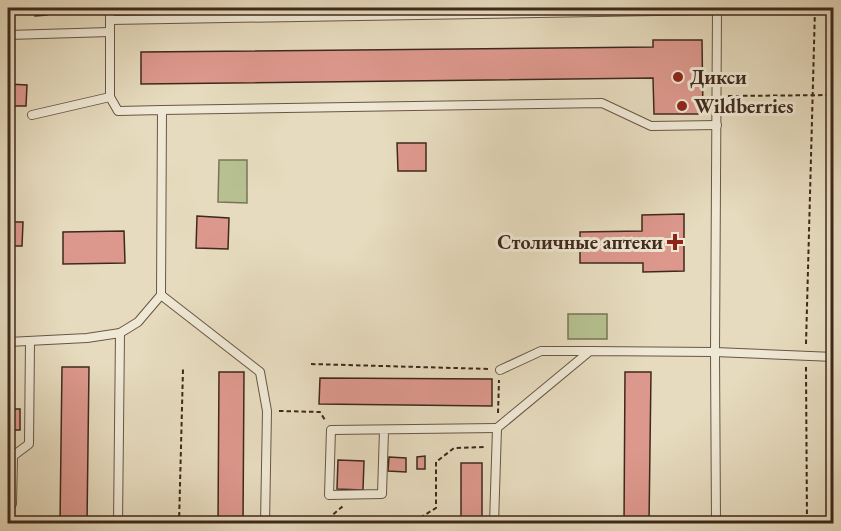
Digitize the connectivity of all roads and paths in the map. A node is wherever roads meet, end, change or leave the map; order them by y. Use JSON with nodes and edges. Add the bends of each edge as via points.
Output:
{"nodes":[{"id":1,"x":110,"y":8,"type":"edge"},
{"id":2,"x":815,"y":8,"type":"edge"},
{"id":3,"x":830,"y":8,"type":"edge"},
{"id":4,"x":834,"y":10,"type":"edge"},
{"id":5,"x":110,"y":21,"type":"junction"},
{"id":6,"x":110,"y":32,"type":"junction"},
{"id":7,"x":8,"y":35,"type":"edge"},
{"id":8,"x":10,"y":51,"type":"dead end"},
{"id":9,"x":11,"y":78,"type":"dead end"},
{"id":10,"x":812,"y":93,"type":"junction"},
{"id":11,"x":834,"y":95,"type":"edge"},
{"id":12,"x":717,"y":96,"type":"junction"},
{"id":13,"x":110,"y":97,"type":"junction"},
{"id":14,"x":162,"y":110,"type":"junction"},
{"id":15,"x":33,"y":115,"type":"dead end"},
{"id":16,"x":717,"y":125,"type":"junction"},
{"id":17,"x":161,"y":295,"type":"junction"},
{"id":18,"x":120,"y":333,"type":"junction"},
{"id":19,"x":30,"y":341,"type":"junction"},
{"id":20,"x":8,"y":342,"type":"edge"},
{"id":21,"x":590,"y":351,"type":"junction"},
{"id":22,"x":715,"y":352,"type":"junction"},
{"id":23,"x":806,"y":356,"type":"junction"},
{"id":24,"x":834,"y":357,"type":"edge"},
{"id":25,"x":311,"y":364,"type":"dead end"},
{"id":26,"x":183,"y":369,"type":"dead end"},
{"id":27,"x":500,"y":370,"type":"junction"},
{"id":28,"x":267,"y":411,"type":"junction"},
{"id":29,"x":497,"y":428,"type":"junction"},
{"id":30,"x":332,"y":430,"type":"junction"},
{"id":31,"x":384,"y":430,"type":"junction"},
{"id":32,"x":497,"y":446,"type":"junction"},
{"id":33,"x":356,"y":494,"type":"junction"},
{"id":34,"x":12,"y":504,"type":"dead end"},
{"id":35,"x":118,"y":524,"type":"edge"},
{"id":36,"x":179,"y":524,"type":"edge"},
{"id":37,"x":265,"y":524,"type":"edge"},
{"id":38,"x":322,"y":524,"type":"edge"},
{"id":39,"x":418,"y":524,"type":"edge"},
{"id":40,"x":494,"y":524,"type":"edge"},
{"id":41,"x":716,"y":524,"type":"edge"},
{"id":42,"x":807,"y":524,"type":"edge"}],
"edges":[{"from":1,"to":5,"type":"lane"},
{"from":2,"to":10,"type":"path"},
{"from":3,"to":4,"type":"path"},
{"from":5,"to":6,"type":"lane"},
{"from":5,"to":12,"type":"lane","via":[[717,10]]},
{"from":6,"to":7,"type":"lane"},
{"from":6,"to":13,"type":"lane"},
{"from":8,"to":9,"type":"path"},
{"from":10,"to":11,"type":"path"},
{"from":10,"to":12,"type":"path"},
{"from":10,"to":23,"type":"path"},
{"from":12,"to":16,"type":"lane"},
{"from":13,"to":14,"type":"lane","via":[[118,111]]},
{"from":13,"to":15,"type":"lane"},
{"from":14,"to":16,"type":"lane","via":[[602,104],[651,126]]},
{"from":14,"to":17,"type":"lane"},
{"from":16,"to":22,"type":"lane"},
{"from":17,"to":18,"type":"lane","via":[[138,322]]},
{"from":17,"to":28,"type":"lane","via":[[260,372]]},
{"from":18,"to":19,"type":"lane"},
{"from":18,"to":35,"type":"lane"},
{"from":19,"to":20,"type":"lane"},
{"from":19,"to":34,"type":"lane","via":[[29,444],[13,456]]},
{"from":21,"to":22,"type":"lane"},
{"from":21,"to":27,"type":"lane","via":[[542,351]]},
{"from":21,"to":29,"type":"lane"},
{"from":22,"to":23,"type":"lane"},
{"from":22,"to":41,"type":"lane"},
{"from":23,"to":24,"type":"lane"},
{"from":23,"to":42,"type":"path"},
{"from":25,"to":27,"type":"path"},
{"from":26,"to":36,"type":"path"},
{"from":27,"to":29,"type":"path"},
{"from":28,"to":30,"type":"path","via":[[320,412]]},
{"from":28,"to":37,"type":"lane"},
{"from":29,"to":31,"type":"lane"},
{"from":29,"to":32,"type":"lane"},
{"from":30,"to":31,"type":"lane"},
{"from":30,"to":33,"type":"lane","via":[[329,495]]},
{"from":31,"to":33,"type":"lane","via":[[382,494]]},
{"from":32,"to":39,"type":"path","via":[[454,448],[436,462],[436,508],[418,519]]},
{"from":32,"to":40,"type":"lane"},
{"from":33,"to":38,"type":"path"}]}
